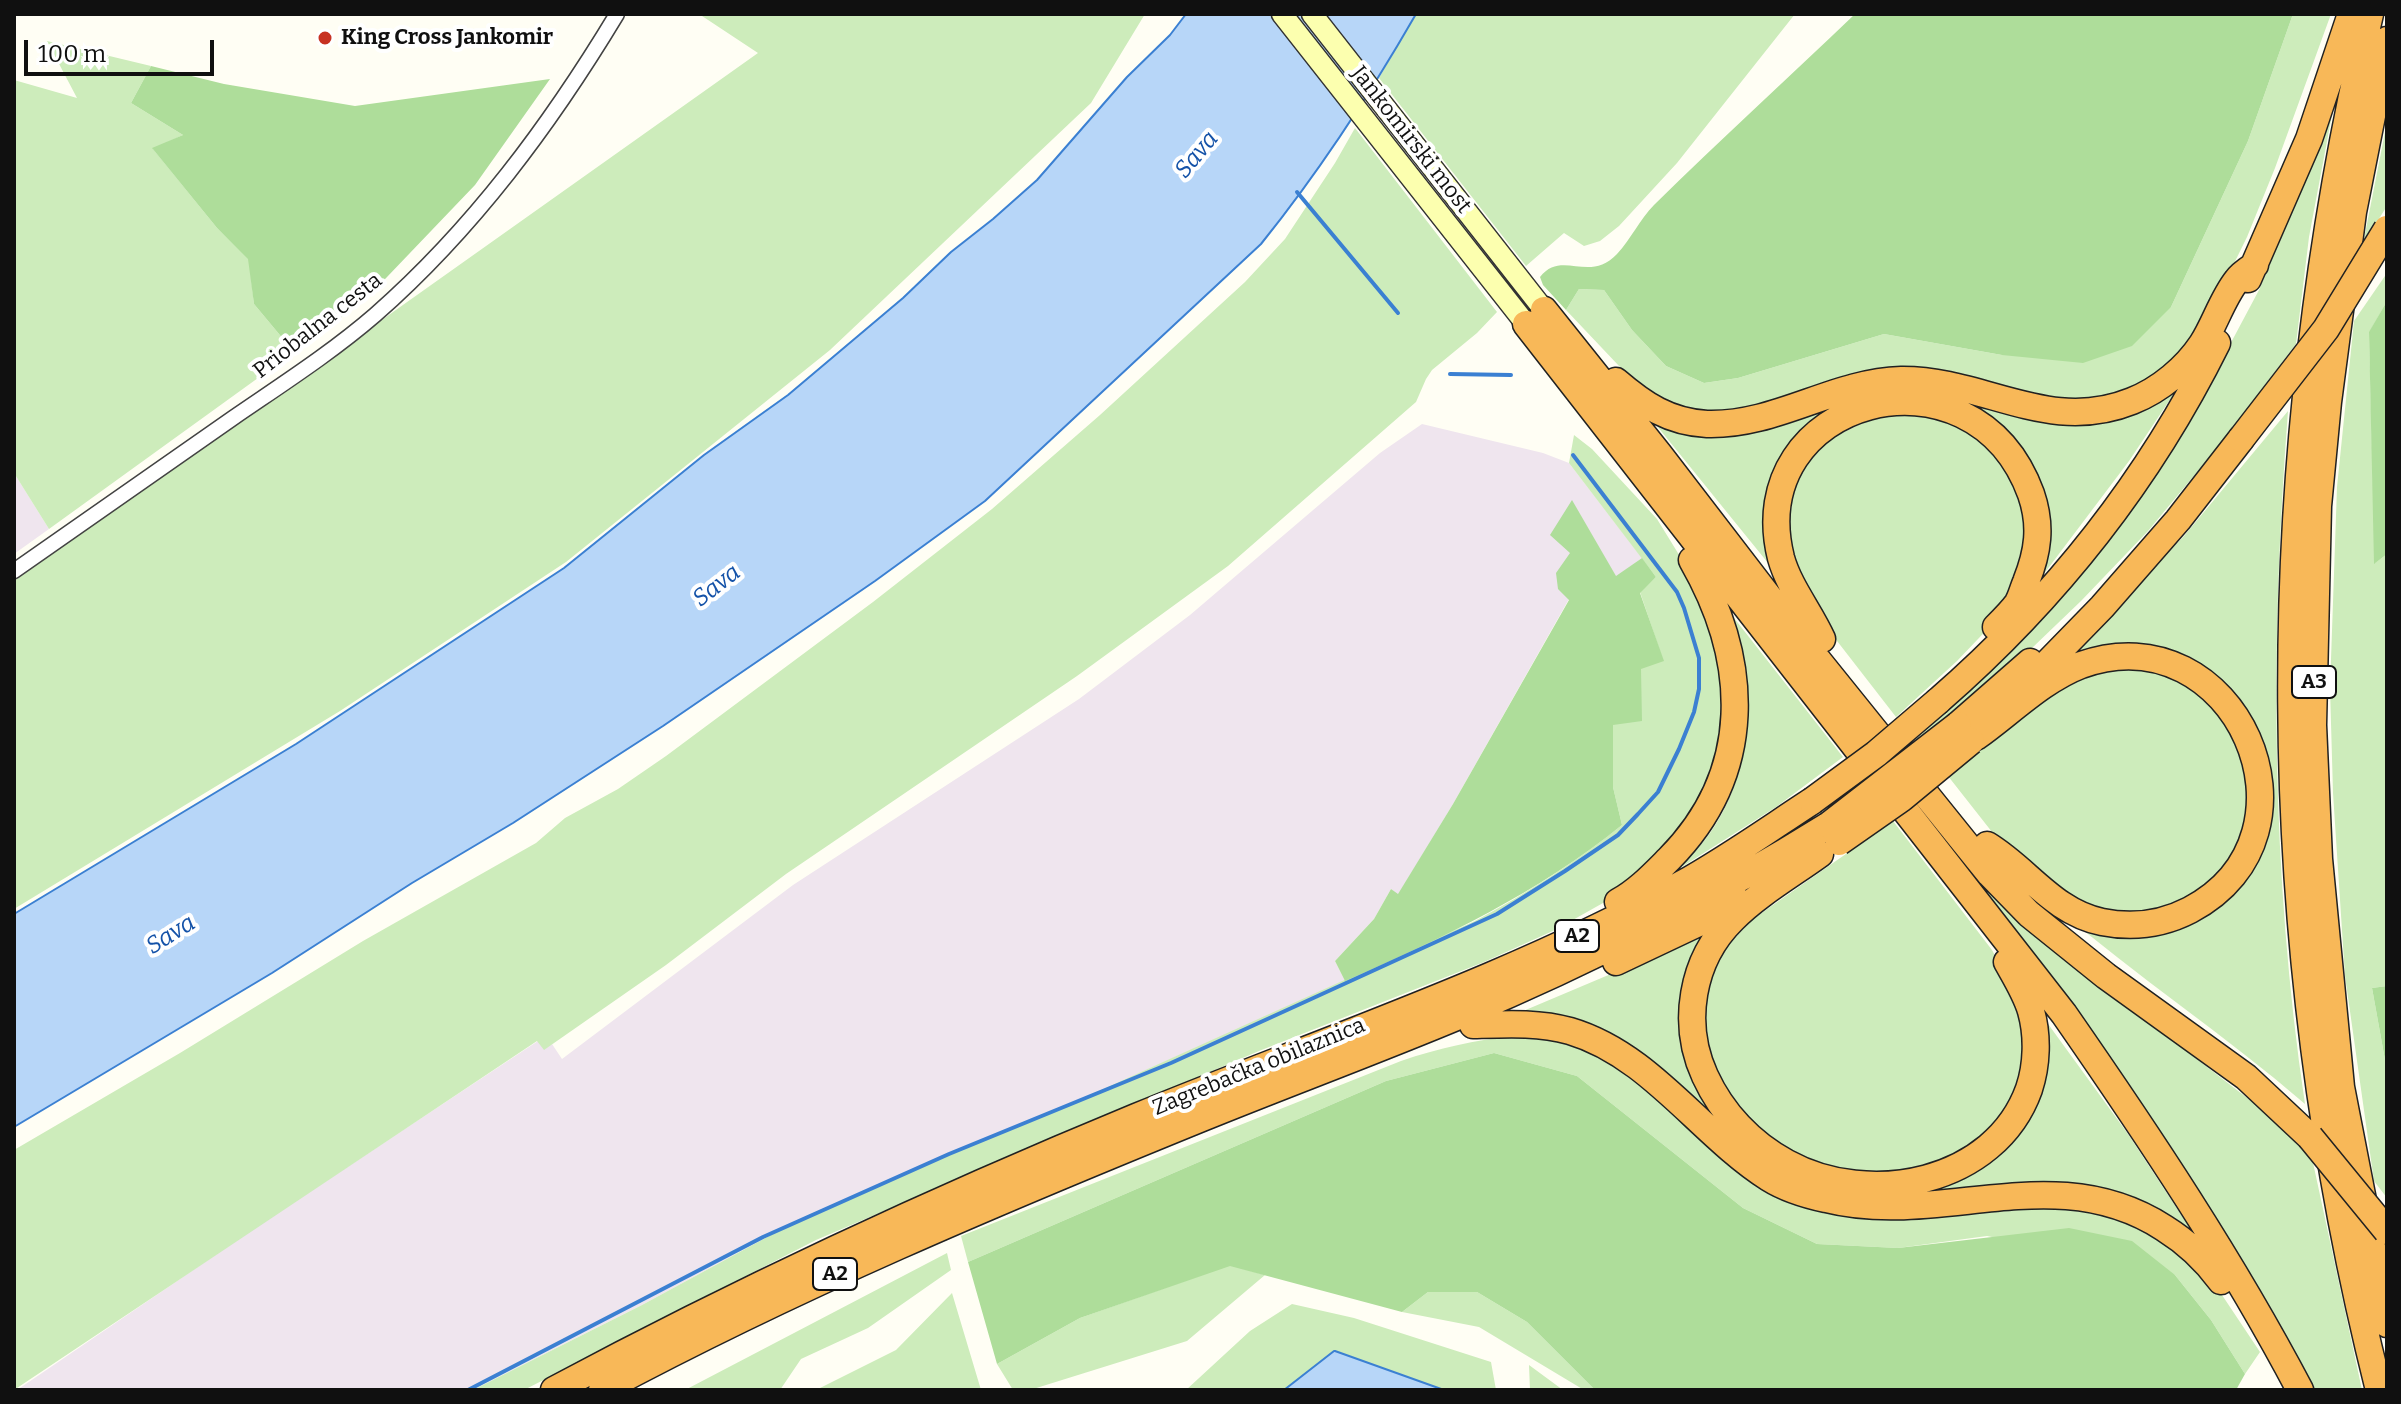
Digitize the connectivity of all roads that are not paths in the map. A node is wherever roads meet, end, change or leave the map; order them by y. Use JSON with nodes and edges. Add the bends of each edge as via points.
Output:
{"nodes":[{"id":1,"x":617,"y":14,"type":"edge"},
{"id":2,"x":1282,"y":14,"type":"edge"},
{"id":3,"x":1312,"y":14,"type":"edge"},
{"id":4,"x":2351,"y":14,"type":"edge"},
{"id":5,"x":2370,"y":14,"type":"edge"},
{"id":6,"x":2387,"y":40,"type":"edge"},
{"id":7,"x":2387,"y":229,"type":"edge"},
{"id":8,"x":2255,"y":265,"type":"junction"},
{"id":9,"x":1542,"y":319,"type":"junction"},
{"id":10,"x":1659,"y":454,"type":"junction"},
{"id":11,"x":1642,"y":474,"type":"junction"},
{"id":12,"x":14,"y":571,"type":"edge"},
{"id":13,"x":1822,"y":639,"type":"junction"},
{"id":14,"x":1938,"y":701,"type":"junction"},
{"id":15,"x":1969,"y":734,"type":"junction"},
{"id":16,"x":1829,"y":840,"type":"junction"},
{"id":17,"x":1987,"y":845,"type":"junction"},
{"id":18,"x":2004,"y":936,"type":"junction"},
{"id":19,"x":2154,"y":1011,"type":"junction"},
{"id":20,"x":1397,"y":1013,"type":"junction"},
{"id":21,"x":1473,"y":1025,"type":"junction"},
{"id":22,"x":1325,"y":1068,"type":"junction"},
{"id":23,"x":2387,"y":1231,"type":"edge"},
{"id":24,"x":2387,"y":1324,"type":"edge"},
{"id":25,"x":2298,"y":1386,"type":"edge"},
{"id":26,"x":554,"y":1390,"type":"edge"},
{"id":27,"x":602,"y":1390,"type":"edge"},
{"id":28,"x":2379,"y":1390,"type":"edge"}],
"edges":[{"from":1,"to":12,"type":"street","name":"Priobalna cesta","via":[[532,145],[435,256],[374,315]]},
{"from":2,"to":9,"type":"main road","name":"Jankomirski most","via":[[1503,295]]},
{"from":3,"to":9,"type":"main road","name":"Jankomirski most","via":[[1521,279]]},
{"from":4,"to":8,"type":"highway","via":[[2309,139]]},
{"from":5,"to":28,"type":"highway","number":"A3","via":[[2327,220],[2304,405],[2290,633],[2290,734],[2310,1028],[2333,1180]]},
{"from":6,"to":24,"type":"highway","number":"A3","via":[[2353,212],[2328,402],[2318,506],[2313,725],[2319,859],[2341,1087]]},
{"from":7,"to":15,"type":"highway","bridge":true,"via":[[2326,329],[2235,447],[2022,670]]},
{"from":8,"to":9,"type":"highway","via":[[2237,278],[2201,345],[2178,372],[2133,401],[2084,413],[2034,409],[1965,389],[1905,380],[1860,385],[1754,419],[1693,422],[1641,402]]},
{"from":8,"to":14,"type":"highway","via":[[2209,359],[2145,468],[2047,597]]},
{"from":9,"to":10,"type":"highway"},
{"from":9,"to":11,"type":"highway"},
{"from":10,"to":13,"type":"highway","via":[[1719,512]]},
{"from":10,"to":19,"type":"highway","via":[[1990,874],[2029,914]]},
{"from":11,"to":18,"type":"highway"},
{"from":11,"to":20,"type":"highway","via":[[1711,593],[1729,644],[1734,734],[1717,791],[1684,844],[1623,899]]},
{"from":13,"to":14,"type":"highway","via":[[1789,579],[1779,548],[1780,495],[1796,456],[1831,423],[1881,404],[1924,402],[1975,421],[1999,439],[2026,481],[2038,521],[2035,557],[2018,603]]},
{"from":13,"to":17,"type":"highway"},
{"from":14,"to":20,"type":"highway","name":"Zagrebačka obilaznica","number":"A2","bridge":true,"via":[[1812,801],[1684,883],[1598,927]]},
{"from":15,"to":16,"type":"highway","bridge":true,"via":[[1902,798]]},
{"from":15,"to":17,"type":"highway","via":[[2080,666],[2126,658],[2163,662],[2218,693],[2253,747],[2260,778],[2257,822],[2237,869],[2213,895],[2166,920],[2119,924],[2088,918],[2034,886]]},
{"from":16,"to":18,"type":"highway","via":[[1718,936],[1699,971],[1692,1007],[1701,1065],[1719,1101],[1747,1135],[1786,1163],[1853,1184],[1912,1182],[1978,1157],[2011,1125],[2024,1104],[2036,1057],[2031,1012],[2004,956]]},
{"from":16,"to":21,"type":"highway","via":[[1709,918]]},
{"from":16,"to":22,"type":"highway","name":"Zagrebačka obilaznica","number":"A2","via":[[1463,1014]]},
{"from":17,"to":19,"type":"highway","via":[[2065,925],[2143,988]]},
{"from":18,"to":25,"type":"highway","via":[[2142,1127]]},
{"from":19,"to":23,"type":"highway","bridge":true,"via":[[2246,1077],[2310,1137]]},
{"from":20,"to":26,"type":"highway","name":"Zagrebačka obilaznica","number":"A2","via":[[969,1188],[743,1291]]},
{"from":21,"to":22,"type":"highway","via":[[1355,1066]]},
{"from":21,"to":25,"type":"highway","via":[[1542,1025],[1600,1043],[1648,1075],[1770,1179],[1824,1199],[1889,1206],[2064,1194],[2117,1204],[2151,1219],[2205,1258],[2276,1369]]},
{"from":22,"to":27,"type":"highway","name":"Zagrebačka obilaznica","number":"A2","via":[[886,1250]]}]}
